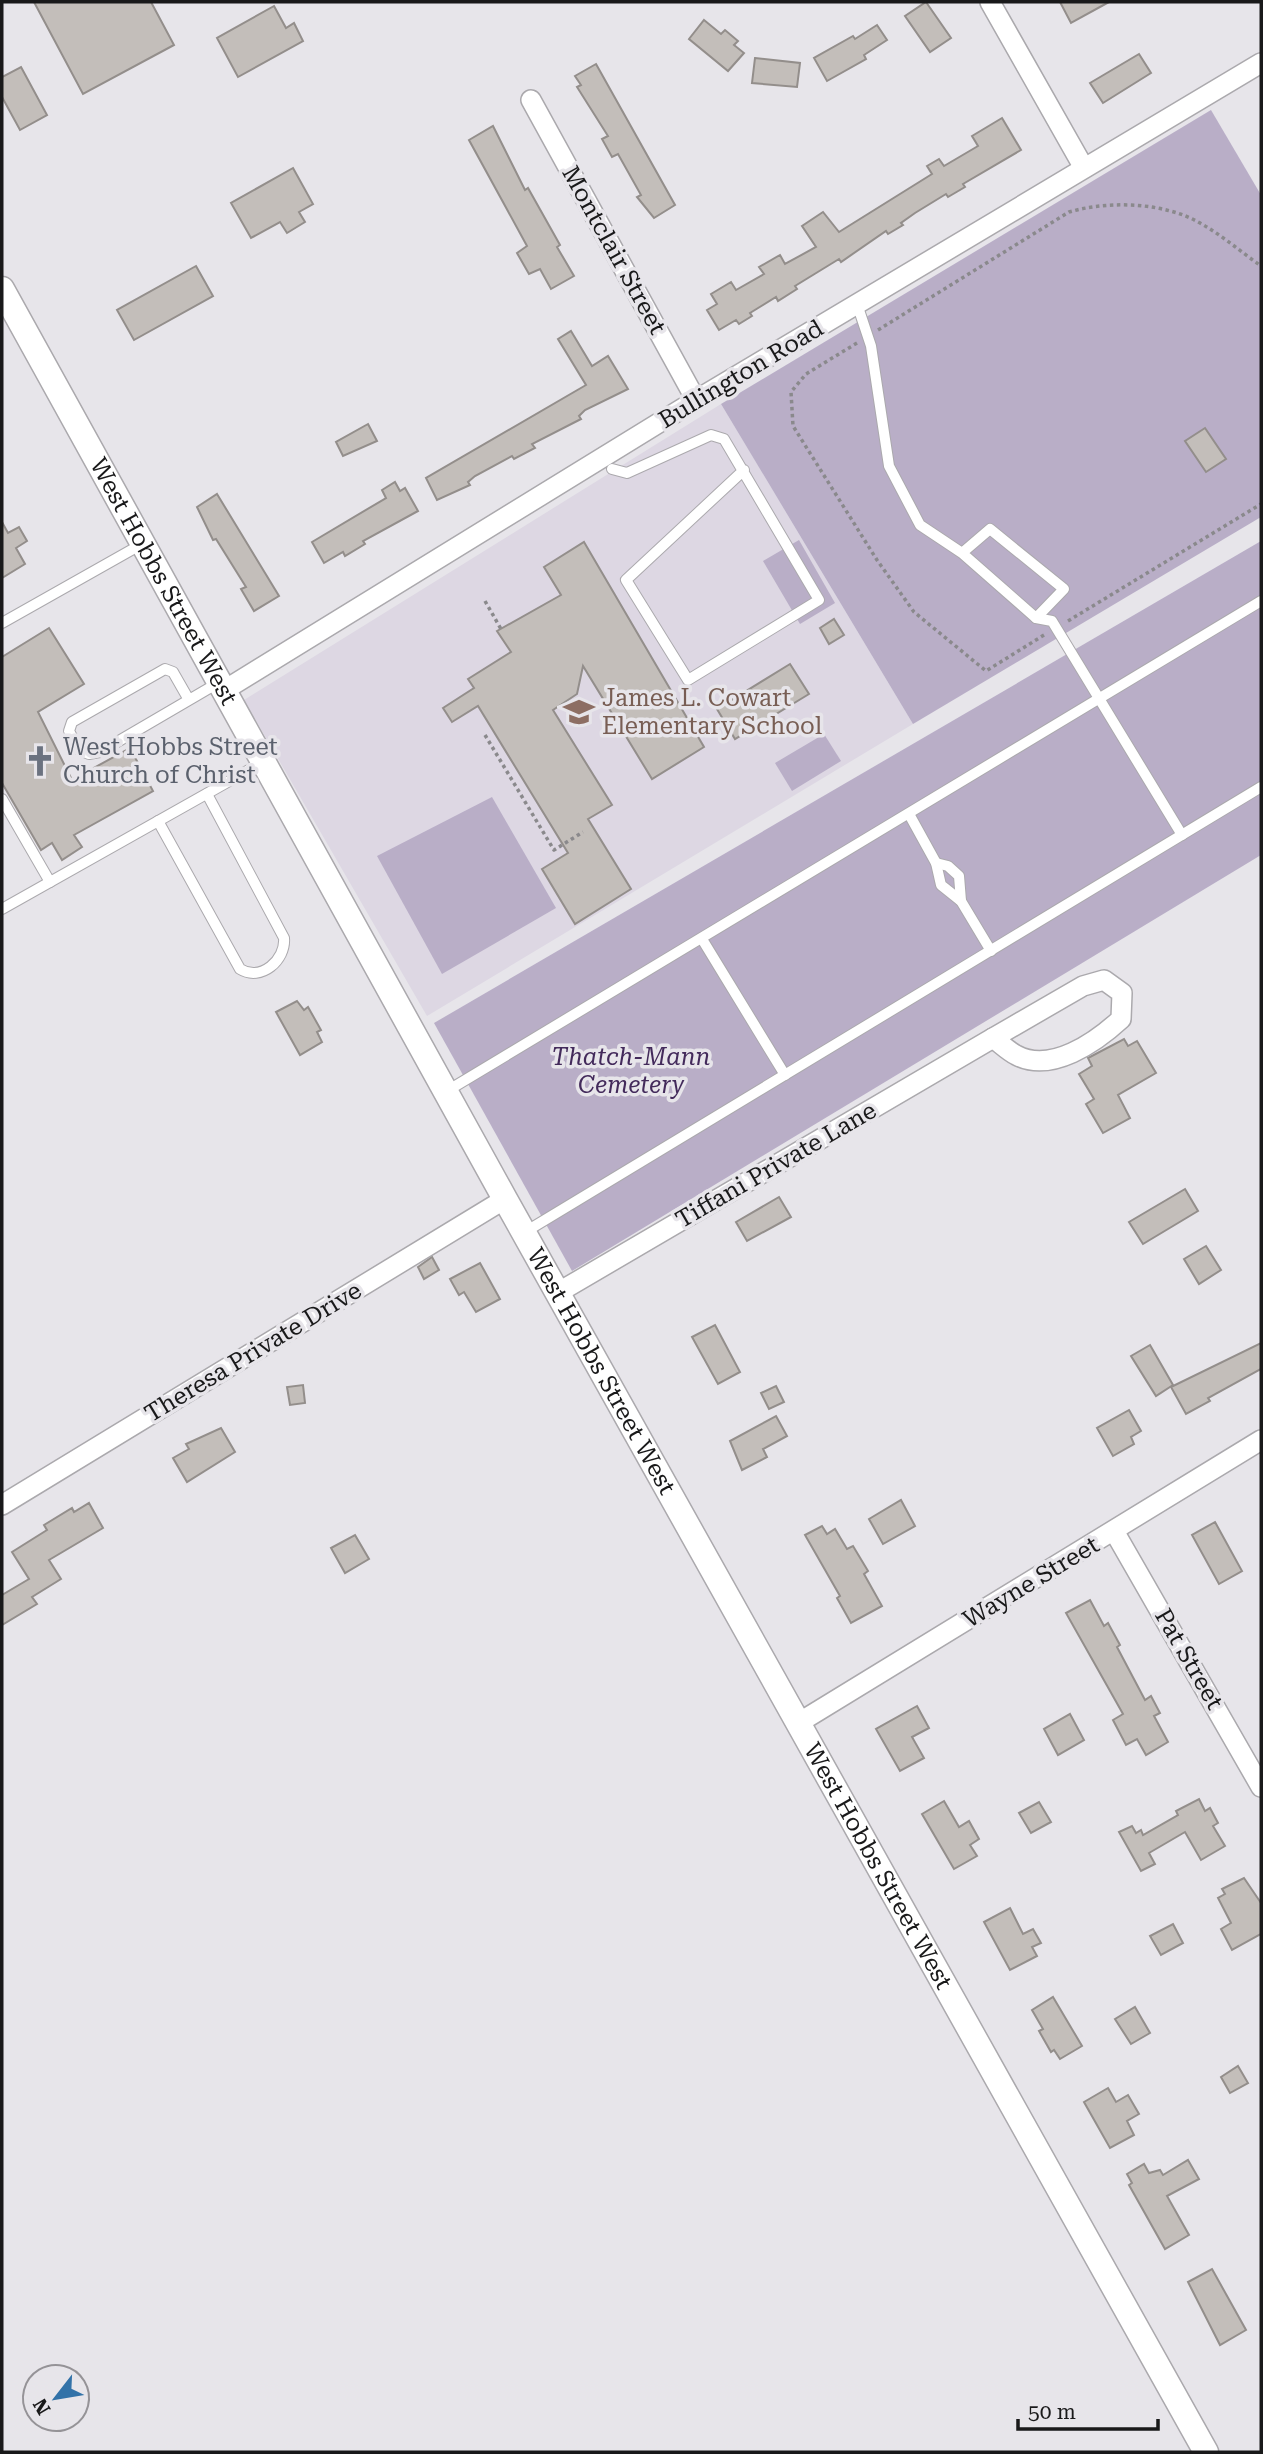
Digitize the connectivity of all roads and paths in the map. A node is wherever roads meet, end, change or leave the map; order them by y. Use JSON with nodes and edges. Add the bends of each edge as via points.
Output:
{"nodes":[{"id":1,"x":990,"y":2,"type":"edge"},
{"id":2,"x":1261,"y":63,"type":"edge"},
{"id":3,"x":531,"y":100,"type":"dead end"},
{"id":4,"x":1084,"y":168,"type":"junction"},
{"id":5,"x":1261,"y":266,"type":"edge"},
{"id":6,"x":2,"y":289,"type":"edge"},
{"id":7,"x":857,"y":304,"type":"junction"},
{"id":8,"x":867,"y":336,"type":"junction"},
{"id":9,"x":696,"y":400,"type":"junction"},
{"id":10,"x":612,"y":469,"type":"dead end"},
{"id":11,"x":744,"y":470,"type":"junction"},
{"id":12,"x":1261,"y":504,"type":"edge"},
{"id":13,"x":142,"y":544,"type":"junction"},
{"id":14,"x":962,"y":553,"type":"junction"},
{"id":15,"x":485,"y":601,"type":"dead end"},
{"id":16,"x":1261,"y":601,"type":"edge"},
{"id":17,"x":1036,"y":618,"type":"junction"},
{"id":18,"x":2,"y":623,"type":"edge"},
{"id":19,"x":1056,"y":628,"type":"junction"},
{"id":20,"x":501,"y":629,"type":"dead end"},
{"id":21,"x":221,"y":687,"type":"junction"},
{"id":22,"x":1101,"y":698,"type":"junction"},
{"id":23,"x":189,"y":700,"type":"junction"},
{"id":24,"x":485,"y":735,"type":"dead end"},
{"id":25,"x":263,"y":762,"type":"junction"},
{"id":26,"x":1261,"y":787,"type":"edge"},
{"id":27,"x":207,"y":794,"type":"junction"},
{"id":28,"x":2,"y":799,"type":"edge"},
{"id":29,"x":909,"y":814,"type":"junction"},
{"id":30,"x":158,"y":821,"type":"junction"},
{"id":31,"x":583,"y":832,"type":"dead end"},
{"id":32,"x":1182,"y":835,"type":"junction"},
{"id":33,"x":936,"y":863,"type":"junction"},
{"id":34,"x":50,"y":882,"type":"junction"},
{"id":35,"x":961,"y":901,"type":"junction"},
{"id":36,"x":2,"y":909,"type":"edge"},
{"id":37,"x":702,"y":939,"type":"junction"},
{"id":38,"x":991,"y":951,"type":"junction"},
{"id":39,"x":993,"y":1038,"type":"junction"},
{"id":40,"x":785,"y":1075,"type":"junction"},
{"id":41,"x":447,"y":1091,"type":"junction"},
{"id":42,"x":505,"y":1199,"type":"junction"},
{"id":43,"x":524,"y":1232,"type":"junction"},
{"id":44,"x":559,"y":1293,"type":"junction"},
{"id":45,"x":1261,"y":1440,"type":"edge"},
{"id":46,"x":2,"y":1505,"type":"edge"},
{"id":47,"x":1114,"y":1531,"type":"junction"},
{"id":48,"x":800,"y":1722,"type":"junction"},
{"id":49,"x":1261,"y":1787,"type":"edge"},
{"id":50,"x":1206,"y":2452,"type":"edge"}],
"edges":[{"from":1,"to":4,"type":"street"},
{"from":2,"to":4,"type":"street","name":"Bullington Road"},
{"from":3,"to":9,"type":"street","name":"Montclair Street"},
{"from":4,"to":7,"type":"street","name":"Bullington Road"},
{"from":5,"to":8,"type":"path","via":[[1184,215],[1095,204],[1069,212]]},
{"from":6,"to":13,"type":"street","name":"West Hobbs Street West"},
{"from":7,"to":8,"type":"lane"},
{"from":7,"to":9,"type":"street","name":"Bullington Road"},
{"from":8,"to":14,"type":"lane","via":[[889,466],[920,525]]},
{"from":8,"to":19,"type":"path","via":[[806,374],[791,392],[793,426],[877,560],[914,612],[986,671]]},
{"from":9,"to":21,"type":"street","name":"Bullington Road"},
{"from":10,"to":11,"type":"lane","via":[[627,473],[711,435],[724,439]]},
{"from":11,"to":11,"type":"lane","via":[[819,600],[688,680],[625,580]]},
{"from":12,"to":19,"type":"path"},
{"from":13,"to":18,"type":"lane"},
{"from":13,"to":21,"type":"street","name":"West Hobbs Street West"},
{"from":14,"to":17,"type":"lane"},
{"from":14,"to":17,"type":"lane","via":[[990,529],[1064,589]]},
{"from":15,"to":20,"type":"path"},
{"from":16,"to":22,"type":"lane"},
{"from":17,"to":19,"type":"lane","via":[[1052,621]]},
{"from":19,"to":22,"type":"lane"},
{"from":21,"to":23,"type":"lane"},
{"from":21,"to":25,"type":"street","name":"West Hobbs Street West"},
{"from":22,"to":29,"type":"lane"},
{"from":22,"to":32,"type":"lane"},
{"from":23,"to":23,"type":"lane","via":[[89,754],[79,750],[69,730],[72,722],[157,671],[173,672]]},
{"from":24,"to":31,"type":"path","via":[[554,850]]},
{"from":25,"to":27,"type":"lane"},
{"from":25,"to":41,"type":"street","name":"West Hobbs Street West"},
{"from":26,"to":32,"type":"lane"},
{"from":27,"to":30,"type":"lane"},
{"from":27,"to":30,"type":"lane","via":[[284,938],[285,947],[273,964],[258,973],[240,969]]},
{"from":28,"to":34,"type":"lane"},
{"from":29,"to":33,"type":"lane"},
{"from":29,"to":37,"type":"lane"},
{"from":30,"to":34,"type":"lane"},
{"from":32,"to":38,"type":"lane"},
{"from":33,"to":35,"type":"lane","via":[[941,885]]},
{"from":33,"to":35,"type":"lane","via":[[959,876]]},
{"from":34,"to":36,"type":"lane"},
{"from":35,"to":38,"type":"lane"},
{"from":37,"to":40,"type":"lane"},
{"from":37,"to":41,"type":"lane"},
{"from":38,"to":40,"type":"lane"},
{"from":39,"to":39,"type":"street","name":"Tiffani Private Lane","via":[[1017,1056],[1040,1061],[1062,1057],[1102,1036],[1121,1019],[1122,993],[1104,980],[1083,986]]},
{"from":39,"to":44,"type":"street","name":"Tiffani Private Lane"},
{"from":40,"to":43,"type":"lane"},
{"from":41,"to":42,"type":"street","name":"West Hobbs Street West"},
{"from":42,"to":43,"type":"street","name":"West Hobbs Street West"},
{"from":42,"to":46,"type":"street","name":"Theresa Private Drive"},
{"from":43,"to":44,"type":"street","name":"West Hobbs Street West"},
{"from":44,"to":48,"type":"street","name":"West Hobbs Street West"},
{"from":45,"to":47,"type":"street","name":"Wayne Street"},
{"from":47,"to":48,"type":"street","name":"Wayne Street"},
{"from":47,"to":49,"type":"street","name":"Pat Street"},
{"from":48,"to":50,"type":"street","name":"West Hobbs Street West"}]}
